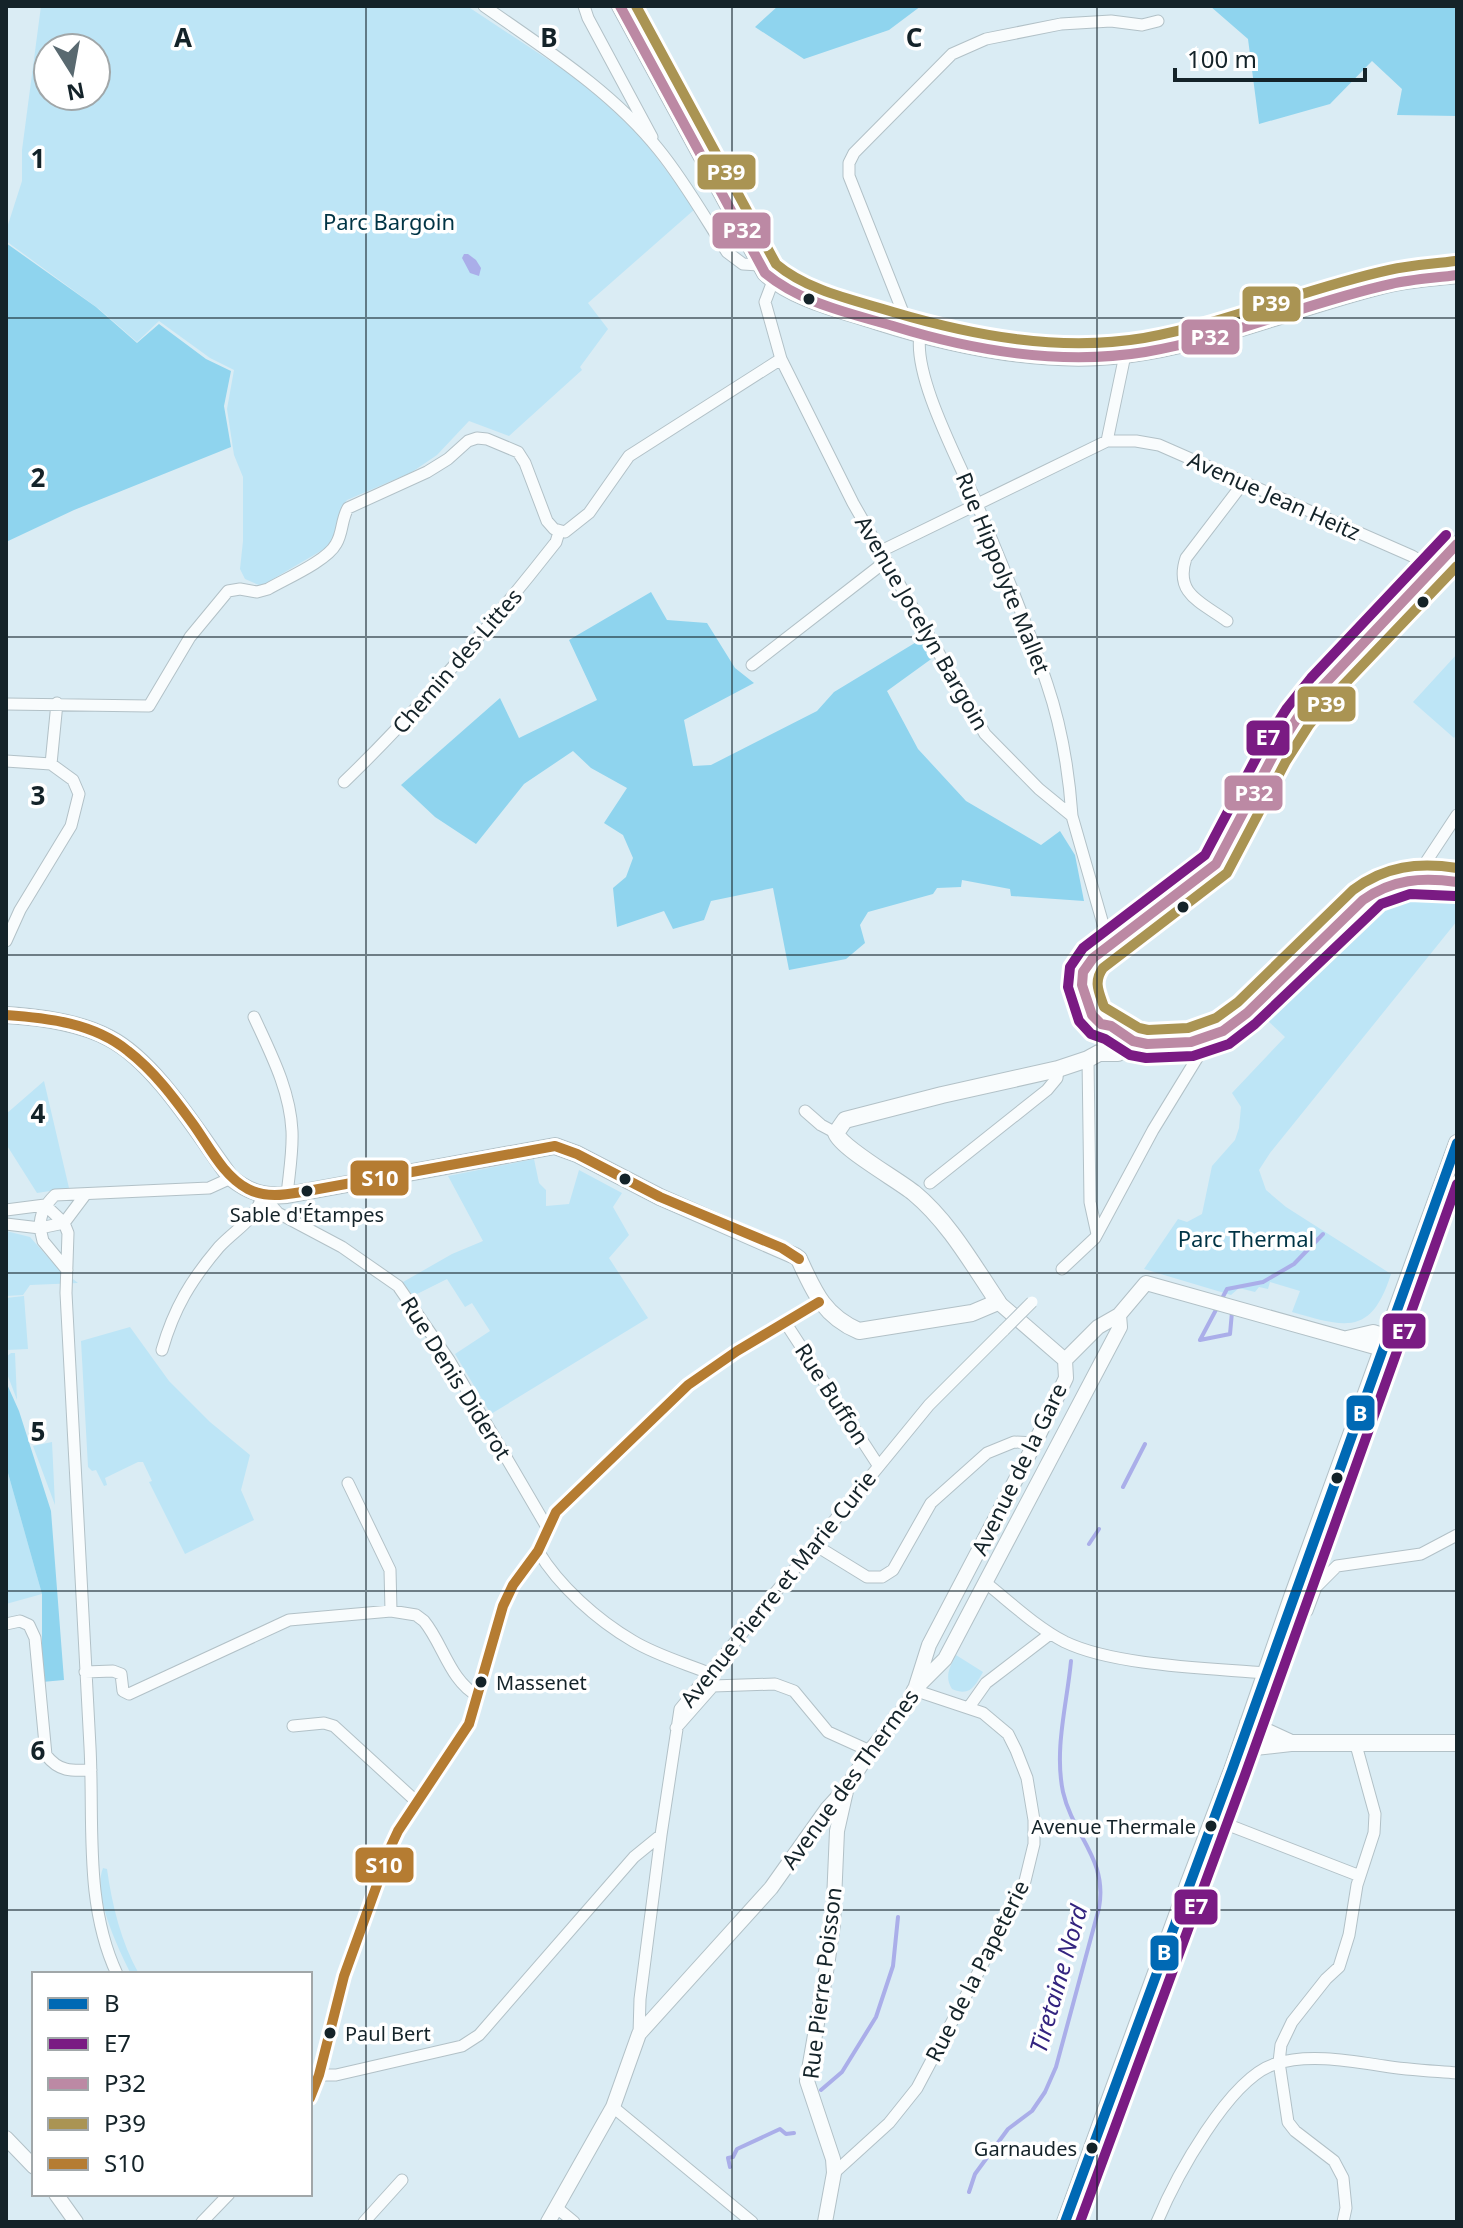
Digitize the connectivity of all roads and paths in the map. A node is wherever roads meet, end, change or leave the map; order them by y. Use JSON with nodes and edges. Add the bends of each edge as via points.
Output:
{"nodes":[{"id":1,"x":484,"y":6,"type":"edge"},
{"id":2,"x":584,"y":6,"type":"edge"},
{"id":3,"x":620,"y":6,"type":"edge"},
{"id":4,"x":1158,"y":21,"type":"dead end"},
{"id":5,"x":658,"y":149,"type":"junction"},
{"id":6,"x":759,"y":265,"type":"junction"},
{"id":7,"x":1457,"y":275,"type":"edge"},
{"id":8,"x":773,"y":281,"type":"junction"},
{"id":9,"x":901,"y":329,"type":"junction"},
{"id":10,"x":920,"y":335,"type":"junction"},
{"id":11,"x":1125,"y":355,"type":"junction"},
{"id":12,"x":781,"y":359,"type":"junction"},
{"id":13,"x":1107,"y":441,"type":"junction"},
{"id":14,"x":1244,"y":482,"type":"junction"},
{"id":15,"x":977,"y":503,"type":"junction"},
{"id":16,"x":559,"y":532,"type":"junction"},
{"id":17,"x":1457,"y":544,"type":"edge"},
{"id":18,"x":883,"y":556,"type":"junction"},
{"id":19,"x":1435,"y":570,"type":"junction"},
{"id":20,"x":1227,"y":621,"type":"dead end"},
{"id":21,"x":752,"y":665,"type":"dead end"},
{"id":22,"x":57,"y":703,"type":"junction"},
{"id":23,"x":6,"y":704,"type":"edge"},
{"id":24,"x":6,"y":761,"type":"edge"},
{"id":25,"x":51,"y":764,"type":"junction"},
{"id":26,"x":344,"y":782,"type":"dead end"},
{"id":27,"x":1457,"y":815,"type":"edge"},
{"id":28,"x":1072,"y":816,"type":"junction"},
{"id":29,"x":1421,"y":878,"type":"junction"},
{"id":30,"x":1457,"y":882,"type":"edge"},
{"id":31,"x":6,"y":941,"type":"edge"},
{"id":32,"x":1109,"y":945,"type":"junction"},
{"id":33,"x":6,"y":1015,"type":"edge"},
{"id":34,"x":254,"y":1017,"type":"dead end"},
{"id":35,"x":1111,"y":1026,"type":"junction"},
{"id":36,"x":1210,"y":1037,"type":"junction"},
{"id":37,"x":1133,"y":1041,"type":"junction"},
{"id":38,"x":1093,"y":1056,"type":"junction"},
{"id":39,"x":1058,"y":1069,"type":"junction"},
{"id":40,"x":805,"y":1111,"type":"dead end"},
{"id":41,"x":836,"y":1133,"type":"junction"},
{"id":42,"x":1457,"y":1143,"type":"edge"},
{"id":43,"x":231,"y":1178,"type":"junction"},
{"id":44,"x":930,"y":1183,"type":"dead end"},
{"id":45,"x":85,"y":1195,"type":"junction"},
{"id":46,"x":287,"y":1195,"type":"junction"},
{"id":47,"x":263,"y":1196,"type":"junction"},
{"id":48,"x":45,"y":1205,"type":"junction"},
{"id":49,"x":6,"y":1210,"type":"edge"},
{"id":50,"x":64,"y":1223,"type":"junction"},
{"id":51,"x":6,"y":1224,"type":"edge"},
{"id":52,"x":40,"y":1228,"type":"junction"},
{"id":53,"x":1097,"y":1234,"type":"junction"},
{"id":54,"x":1062,"y":1269,"type":"dead end"},
{"id":55,"x":67,"y":1270,"type":"junction"},
{"id":56,"x":819,"y":1302,"type":"junction"},
{"id":57,"x":998,"y":1302,"type":"junction"},
{"id":58,"x":1032,"y":1302,"type":"dead end"},
{"id":59,"x":1119,"y":1315,"type":"junction"},
{"id":60,"x":785,"y":1322,"type":"junction"},
{"id":61,"x":1384,"y":1342,"type":"junction"},
{"id":62,"x":162,"y":1350,"type":"dead end"},
{"id":63,"x":1065,"y":1360,"type":"junction"},
{"id":64,"x":1035,"y":1443,"type":"junction"},
{"id":65,"x":878,"y":1465,"type":"junction"},
{"id":66,"x":348,"y":1483,"type":"dead end"},
{"id":67,"x":548,"y":1529,"type":"junction"},
{"id":68,"x":1457,"y":1535,"type":"edge"},
{"id":69,"x":815,"y":1545,"type":"junction"},
{"id":70,"x":538,"y":1551,"type":"junction"},
{"id":71,"x":986,"y":1583,"type":"junction"},
{"id":72,"x":391,"y":1611,"type":"junction"},
{"id":73,"x":1287,"y":1614,"type":"junction"},
{"id":74,"x":6,"y":1624,"type":"edge"},
{"id":75,"x":1050,"y":1634,"type":"junction"},
{"id":76,"x":85,"y":1672,"type":"junction"},
{"id":77,"x":709,"y":1673,"type":"junction"},
{"id":78,"x":1266,"y":1673,"type":"junction"},
{"id":79,"x":914,"y":1690,"type":"junction"},
{"id":80,"x":478,"y":1696,"type":"junction"},
{"id":81,"x":969,"y":1707,"type":"junction"},
{"id":82,"x":1248,"y":1723,"type":"junction"},
{"id":83,"x":293,"y":1726,"type":"dead end"},
{"id":84,"x":676,"y":1728,"type":"junction"},
{"id":85,"x":1291,"y":1743,"type":"junction"},
{"id":86,"x":1457,"y":1743,"type":"edge"},
{"id":87,"x":1356,"y":1745,"type":"junction"},
{"id":88,"x":1241,"y":1746,"type":"junction"},
{"id":89,"x":870,"y":1751,"type":"junction"},
{"id":90,"x":91,"y":1770,"type":"junction"},
{"id":91,"x":847,"y":1787,"type":"junction"},
{"id":92,"x":418,"y":1803,"type":"junction"},
{"id":93,"x":1213,"y":1819,"type":"junction"},
{"id":94,"x":820,"y":1820,"type":"junction"},
{"id":95,"x":837,"y":1831,"type":"junction"},
{"id":96,"x":661,"y":1835,"type":"junction"},
{"id":97,"x":1360,"y":1876,"type":"junction"},
{"id":98,"x":116,"y":1972,"type":"edge"},
{"id":99,"x":639,"y":2034,"type":"junction"},
{"id":100,"x":1279,"y":2062,"type":"junction"},
{"id":101,"x":1457,"y":2073,"type":"edge"},
{"id":102,"x":319,"y":2075,"type":"junction"},
{"id":103,"x":312,"y":2093,"type":"edge"},
{"id":104,"x":613,"y":2107,"type":"junction"},
{"id":105,"x":7,"y":2140,"type":"edge"},
{"id":106,"x":861,"y":2150,"type":"junction"},
{"id":107,"x":833,"y":2154,"type":"junction"},
{"id":108,"x":32,"y":2165,"type":"edge"},
{"id":109,"x":834,"y":2173,"type":"junction"},
{"id":110,"x":402,"y":2180,"type":"dead end"},
{"id":111,"x":57,"y":2196,"type":"edge"},
{"id":112,"x":227,"y":2196,"type":"edge"},
{"id":113,"x":557,"y":2208,"type":"junction"},
{"id":114,"x":76,"y":2222,"type":"edge"},
{"id":115,"x":202,"y":2222,"type":"edge"},
{"id":116,"x":364,"y":2222,"type":"edge"},
{"id":117,"x":548,"y":2222,"type":"edge"},
{"id":118,"x":574,"y":2222,"type":"edge"},
{"id":119,"x":752,"y":2222,"type":"edge"},
{"id":120,"x":825,"y":2222,"type":"edge"},
{"id":121,"x":1065,"y":2222,"type":"edge"},
{"id":122,"x":1157,"y":2222,"type":"edge"},
{"id":123,"x":1343,"y":2222,"type":"edge"}],
"edges":[{"from":1,"to":5,"type":"street","via":[[566,64]]},
{"from":2,"to":5,"type":"street"},
{"from":3,"to":6,"type":"main road"},
{"from":4,"to":9,"type":"street","via":[[1061,24],[986,39],[952,54],[854,153],[849,176],[904,315]]},
{"from":5,"to":6,"type":"street","via":[[727,252],[743,264]]},
{"from":6,"to":8,"type":"main road"},
{"from":7,"to":11,"type":"main road","via":[[1389,284]]},
{"from":8,"to":9,"type":"main road"},
{"from":8,"to":12,"type":"street","name":"Avenue Jocelyn Bargoin","via":[[765,302]]},
{"from":9,"to":10,"type":"main road"},
{"from":10,"to":11,"type":"main road","via":[[1037,355]]},
{"from":10,"to":15,"type":"street","name":"Rue Hippolyte Mallet","via":[[919,358]]},
{"from":11,"to":13,"type":"street"},
{"from":12,"to":16,"type":"street","via":[[629,456],[589,513],[570,530]]},
{"from":12,"to":18,"type":"street","name":"Avenue Jocelyn Bargoin"},
{"from":13,"to":14,"type":"street","name":"Avenue Jean Heitz","via":[[1159,445]]},
{"from":13,"to":15,"type":"street","name":"Avenue Jean Heitz"},
{"from":14,"to":19,"type":"street","name":"Avenue Jean Heitz"},
{"from":14,"to":20,"type":"street","via":[[1181,572],[1187,593]]},
{"from":15,"to":18,"type":"street","name":"Avenue Jean Heitz"},
{"from":15,"to":28,"type":"street","name":"Rue Hippolyte Mallet","via":[[1048,685]]},
{"from":16,"to":22,"type":"street","via":[[547,521],[518,452],[487,439],[468,441],[427,472],[348,508],[338,541],[327,554],[268,589],[228,591],[190,637],[149,706]]},
{"from":16,"to":26,"type":"street","name":"Chemin des Littes","via":[[502,611]]},
{"from":17,"to":19,"type":"main road"},
{"from":18,"to":21,"type":"street","name":"Avenue Jean Heitz"},
{"from":18,"to":28,"type":"street","name":"Avenue Jocelyn Bargoin","via":[[985,734]]},
{"from":19,"to":32,"type":"main road","via":[[1298,717],[1216,864]]},
{"from":22,"to":23,"type":"street"},
{"from":22,"to":25,"type":"street"},
{"from":24,"to":25,"type":"street"},
{"from":25,"to":31,"type":"street","via":[[78,787],[76,811]]},
{"from":27,"to":29,"type":"street"},
{"from":28,"to":32,"type":"street"},
{"from":29,"to":30,"type":"main road"},
{"from":29,"to":36,"type":"main road","via":[[1391,883],[1369,895],[1247,1013]]},
{"from":32,"to":35,"type":"main road","via":[[1083,972],[1082,985],[1092,1015]]},
{"from":33,"to":43,"type":"main road","via":[[84,1028],[130,1052],[153,1073]]},
{"from":34,"to":46,"type":"street","via":[[290,1109]]},
{"from":35,"to":37,"type":"main road"},
{"from":35,"to":38,"type":"main road"},
{"from":36,"to":37,"type":"main road","via":[[1163,1045]]},
{"from":36,"to":53,"type":"street"},
{"from":37,"to":38,"type":"main road","via":[[1118,1053]]},
{"from":38,"to":39,"type":"main road"},
{"from":38,"to":53,"type":"street","via":[[1090,1202]]},
{"from":39,"to":41,"type":"main road","via":[[845,1120]]},
{"from":39,"to":44,"type":"street","via":[[1047,1090]]},
{"from":40,"to":41,"type":"street"},
{"from":41,"to":57,"type":"main road","name":"Avenue de la Gare","via":[[848,1149],[926,1204]]},
{"from":42,"to":61,"type":"main road"},
{"from":43,"to":45,"type":"street","via":[[209,1188]]},
{"from":43,"to":47,"type":"main road"},
{"from":45,"to":48,"type":"street","via":[[55,1195]]},
{"from":45,"to":50,"type":"street"},
{"from":46,"to":47,"type":"main road"},
{"from":46,"to":56,"type":"main road","via":[[555,1146],[782,1248],[799,1259]]},
{"from":47,"to":62,"type":"street","via":[[256,1212],[193,1279],[172,1316]]},
{"from":47,"to":67,"type":"street","name":"Rue Denis Diderot","via":[[278,1213],[342,1247],[398,1286],[449,1360]]},
{"from":48,"to":49,"type":"street"},
{"from":48,"to":50,"type":"street"},
{"from":48,"to":52,"type":"street"},
{"from":50,"to":52,"type":"street"},
{"from":50,"to":55,"type":"street"},
{"from":51,"to":52,"type":"street"},
{"from":52,"to":55,"type":"street","via":[[43,1241]]},
{"from":53,"to":54,"type":"street"},
{"from":55,"to":76,"type":"street"},
{"from":56,"to":57,"type":"main road","via":[[859,1331],[972,1313]]},
{"from":56,"to":60,"type":"street"},
{"from":57,"to":63,"type":"street","name":"Avenue de la Gare"},
{"from":58,"to":65,"type":"street","name":"Avenue Pierre et Marie Curie","bridge":true,"via":[[929,1405]]},
{"from":59,"to":61,"type":"street","name":"Avenue des Thermes","via":[[1146,1283],[1347,1338],[1373,1332]]},
{"from":59,"to":63,"type":"street","name":"Avenue des Thermes","via":[[1098,1327]]},
{"from":59,"to":71,"type":"street","name":"Avenue des Thermes","via":[[1120,1327]]},
{"from":60,"to":65,"type":"street","name":"Rue Buffon"},
{"from":60,"to":67,"type":"street","via":[[688,1385],[556,1512]]},
{"from":61,"to":73,"type":"main road"},
{"from":63,"to":64,"type":"street","name":"Avenue de la Gare","via":[[1066,1378]]},
{"from":64,"to":69,"type":"street","via":[[1014,1442],[987,1453],[931,1503],[893,1570],[882,1577],[867,1577]]},
{"from":64,"to":79,"type":"street","name":"Avenue de la Gare","via":[[929,1645]]},
{"from":65,"to":69,"type":"street","name":"Avenue Pierre et Marie Curie"},
{"from":66,"to":72,"type":"street","via":[[390,1570]]},
{"from":67,"to":70,"type":"street"},
{"from":68,"to":73,"type":"street","via":[[1421,1554],[1337,1566],[1316,1587],[1307,1611]]},
{"from":69,"to":77,"type":"street","name":"Avenue Pierre et Marie Curie"},
{"from":70,"to":77,"type":"street","via":[[552,1574],[635,1643]]},
{"from":70,"to":80,"type":"street","via":[[503,1606]]},
{"from":71,"to":75,"type":"street"},
{"from":71,"to":79,"type":"street","name":"Avenue des Thermes","via":[[945,1659]]},
{"from":72,"to":76,"type":"street","via":[[289,1620],[129,1694],[123,1691],[121,1674]]},
{"from":72,"to":80,"type":"street","via":[[424,1621],[458,1678]]},
{"from":73,"to":78,"type":"main road"},
{"from":74,"to":90,"type":"street","via":[[29,1625],[35,1638],[46,1755],[69,1771]]},
{"from":75,"to":78,"type":"street","via":[[1092,1652],[1136,1660]]},
{"from":75,"to":81,"type":"street","via":[[986,1683]]},
{"from":76,"to":90,"type":"street"},
{"from":77,"to":84,"type":"street","name":"Avenue Pierre et Marie Curie","via":[[680,1709]]},
{"from":78,"to":82,"type":"main road"},
{"from":79,"to":81,"type":"street","name":"Rue de la Papeterie"},
{"from":79,"to":89,"type":"street","name":"Avenue des Thermes"},
{"from":80,"to":92,"type":"street","via":[[465,1734]]},
{"from":81,"to":106,"type":"street","name":"Rue de la Papeterie","via":[[1000,1726],[1016,1750],[1034,1820],[1030,1861],[1015,1903],[924,2075],[889,2123]]},
{"from":82,"to":85,"type":"main road"},
{"from":82,"to":88,"type":"main road"},
{"from":83,"to":92,"type":"street","via":[[334,1726]]},
{"from":84,"to":89,"type":"street","via":[[713,1686],[775,1684],[794,1691],[828,1732]]},
{"from":84,"to":96,"type":"street","name":"Avenue Pierre et Marie Curie"},
{"from":85,"to":87,"type":"main road"},
{"from":85,"to":88,"type":"main road"},
{"from":86,"to":87,"type":"main road"},
{"from":87,"to":97,"type":"street","via":[[1375,1814]]},
{"from":88,"to":93,"type":"main road"},
{"from":89,"to":91,"type":"street","name":"Avenue des Thermes"},
{"from":90,"to":98,"type":"street","via":[[98,1914]]},
{"from":91,"to":94,"type":"street","name":"Avenue des Thermes"},
{"from":91,"to":95,"type":"street","name":"Rue Pierre Poisson"},
{"from":92,"to":102,"type":"street","via":[[398,1831],[383,1867],[344,1976]]},
{"from":93,"to":97,"type":"street"},
{"from":93,"to":121,"type":"main road"},
{"from":94,"to":95,"type":"street"},
{"from":94,"to":99,"type":"street","name":"Avenue des Thermes","via":[[771,1888]]},
{"from":95,"to":107,"type":"street","name":"Rue Pierre Poisson","via":[[833,1924],[807,2081]]},
{"from":96,"to":99,"type":"street","name":"Avenue Pierre et Marie Curie"},
{"from":96,"to":102,"type":"street","via":[[634,1857],[479,2035],[462,2046]]},
{"from":97,"to":100,"type":"street","via":[[1339,1967],[1292,2022]]},
{"from":99,"to":104,"type":"street","name":"Avenue des Thermes"},
{"from":100,"to":101,"type":"street","via":[[1340,2058]]},
{"from":100,"to":122,"type":"street","via":[[1258,2072],[1213,2120],[1171,2187]]},
{"from":100,"to":123,"type":"street","via":[[1288,2122],[1334,2161],[1343,2178]]},
{"from":102,"to":103,"type":"street"},
{"from":104,"to":113,"type":"street","name":"Avenue des Thermes"},
{"from":104,"to":119,"type":"street"},
{"from":105,"to":108,"type":"street"},
{"from":106,"to":107,"type":"street"},
{"from":106,"to":109,"type":"street","name":"Rue de la Papeterie"},
{"from":107,"to":109,"type":"street","name":"Rue Pierre Poisson"},
{"from":109,"to":120,"type":"street","name":"Rue Pierre Poisson"},
{"from":110,"to":116,"type":"street"},
{"from":111,"to":114,"type":"street"},
{"from":112,"to":115,"type":"street"},
{"from":113,"to":117,"type":"street","name":"Avenue des Thermes"},
{"from":113,"to":118,"type":"street"}]}
